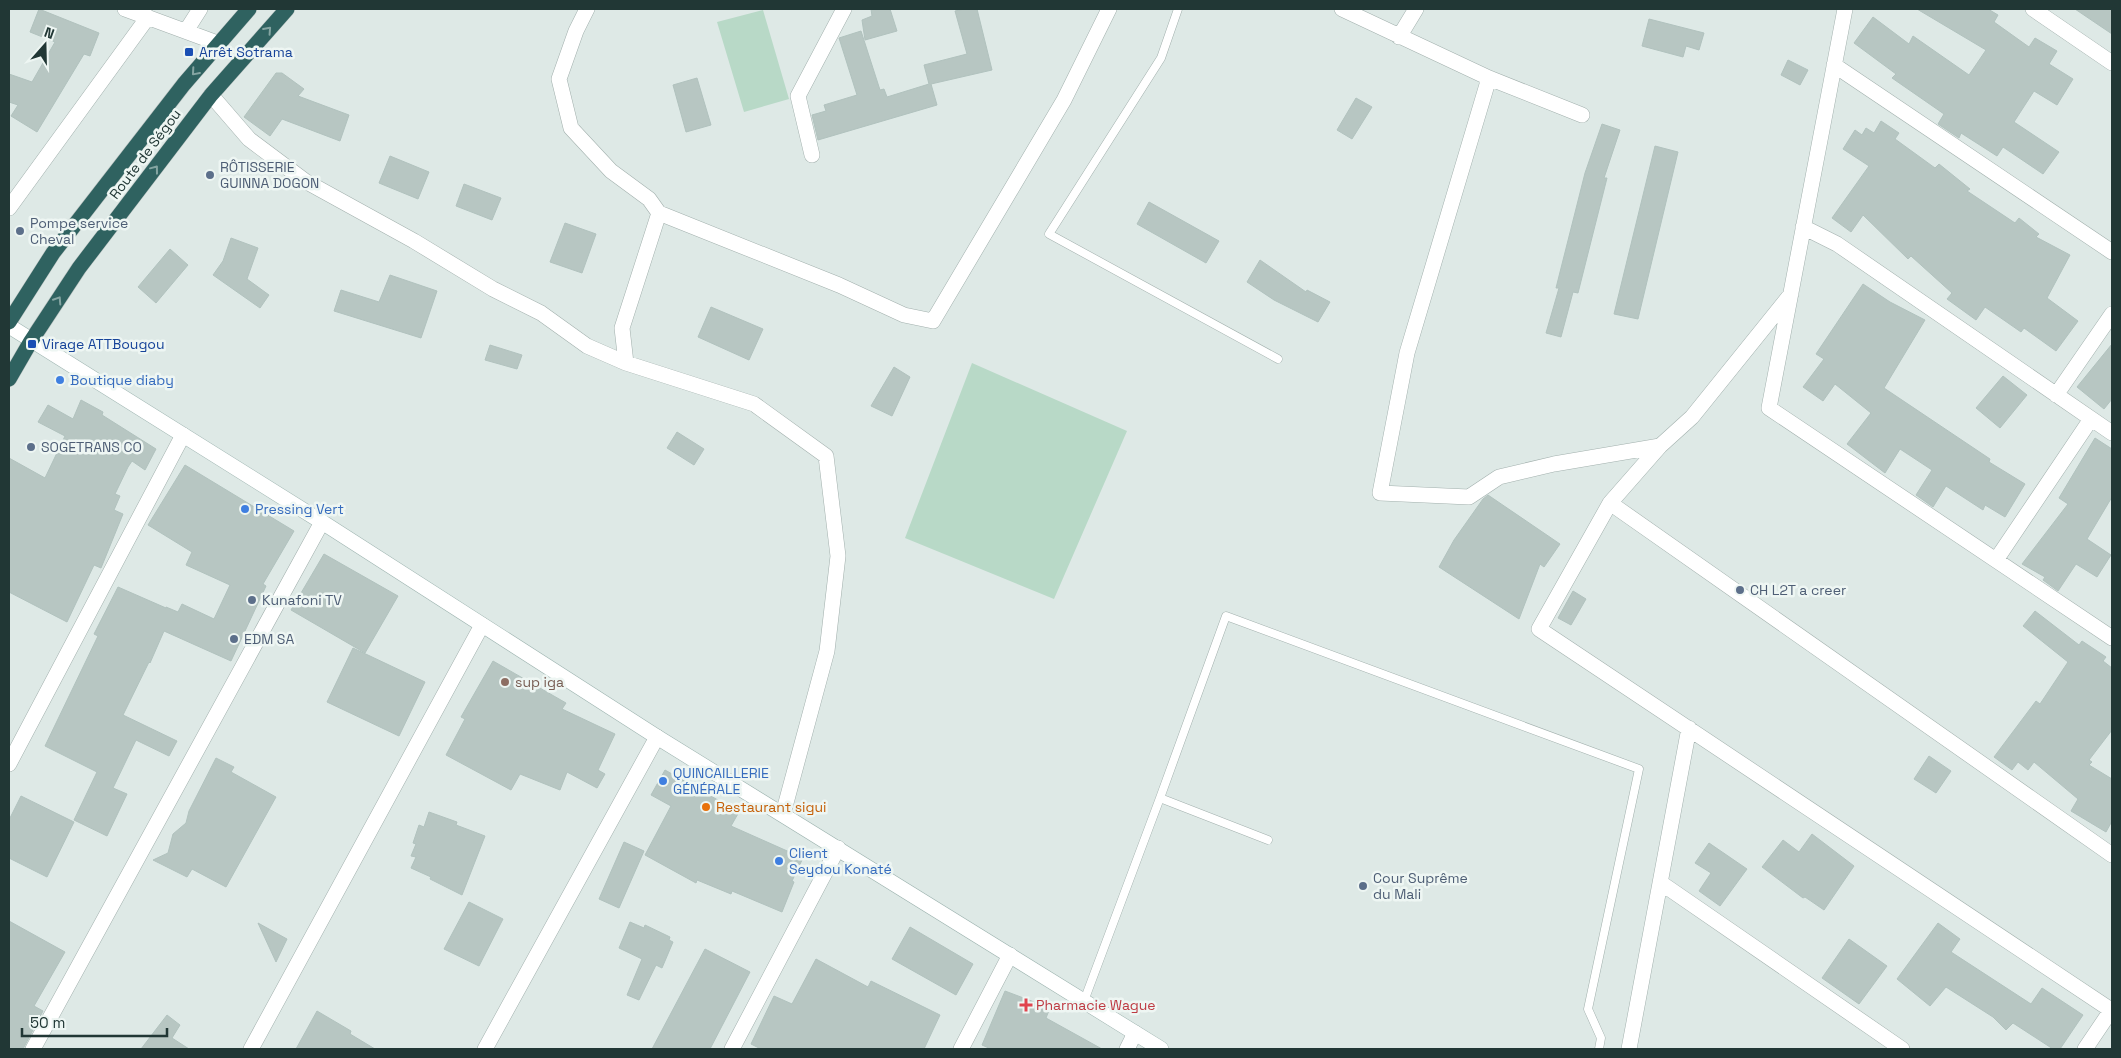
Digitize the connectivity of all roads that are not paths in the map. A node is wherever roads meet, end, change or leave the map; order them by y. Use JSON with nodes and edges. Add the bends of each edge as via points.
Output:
{"nodes":[{"id":1,"x":125,"y":9,"type":"edge"},
{"id":2,"x":200,"y":9,"type":"edge"},
{"id":3,"x":249,"y":9,"type":"edge"},
{"id":4,"x":287,"y":9,"type":"edge"},
{"id":5,"x":587,"y":9,"type":"edge"},
{"id":6,"x":844,"y":9,"type":"edge"},
{"id":7,"x":1109,"y":9,"type":"edge"},
{"id":8,"x":1178,"y":9,"type":"edge"},
{"id":9,"x":1342,"y":9,"type":"edge"},
{"id":10,"x":1416,"y":9,"type":"edge"},
{"id":11,"x":1843,"y":9,"type":"edge"},
{"id":12,"x":2034,"y":9,"type":"edge"},
{"id":13,"x":148,"y":17,"type":"junction"},
{"id":14,"x":186,"y":31,"type":"junction"},
{"id":15,"x":1399,"y":38,"type":"junction"},
{"id":16,"x":220,"y":44,"type":"junction"},
{"id":17,"x":2112,"y":62,"type":"edge"},
{"id":18,"x":1834,"y":65,"type":"junction"},
{"id":19,"x":1489,"y":78,"type":"junction"},
{"id":20,"x":211,"y":95,"type":"junction"},
{"id":21,"x":1582,"y":115,"type":"dead end"},
{"id":22,"x":812,"y":155,"type":"dead end"},
{"id":23,"x":9,"y":208,"type":"edge"},
{"id":24,"x":659,"y":213,"type":"junction"},
{"id":25,"x":1803,"y":227,"type":"junction"},
{"id":26,"x":2112,"y":252,"type":"edge"},
{"id":27,"x":1791,"y":294,"type":"junction"},
{"id":28,"x":2112,"y":314,"type":"edge"},
{"id":29,"x":9,"y":322,"type":"edge"},
{"id":30,"x":9,"y":326,"type":"edge"},
{"id":31,"x":31,"y":341,"type":"junction"},
{"id":32,"x":1278,"y":359,"type":"dead end"},
{"id":33,"x":626,"y":363,"type":"junction"},
{"id":34,"x":9,"y":379,"type":"edge"},
{"id":35,"x":2056,"y":395,"type":"junction"},
{"id":36,"x":2091,"y":418,"type":"junction"},
{"id":37,"x":2112,"y":433,"type":"edge"},
{"id":38,"x":183,"y":435,"type":"junction"},
{"id":39,"x":1660,"y":446,"type":"junction"},
{"id":40,"x":1610,"y":503,"type":"junction"},
{"id":41,"x":322,"y":522,"type":"junction"},
{"id":42,"x":1996,"y":560,"type":"junction"},
{"id":43,"x":482,"y":625,"type":"junction"},
{"id":44,"x":2112,"y":638,"type":"edge"},
{"id":45,"x":1688,"y":728,"type":"junction"},
{"id":46,"x":658,"y":737,"type":"junction"},
{"id":47,"x":9,"y":764,"type":"edge"},
{"id":48,"x":1160,"y":798,"type":"junction"},
{"id":49,"x":782,"y":814,"type":"junction"},
{"id":50,"x":1268,"y":840,"type":"dead end"},
{"id":51,"x":838,"y":848,"type":"junction"},
{"id":52,"x":2112,"y":855,"type":"edge"},
{"id":53,"x":1661,"y":883,"type":"junction"},
{"id":54,"x":1010,"y":955,"type":"junction"},
{"id":55,"x":1084,"y":1001,"type":"junction"},
{"id":56,"x":2112,"y":1009,"type":"edge"},
{"id":57,"x":1135,"y":1033,"type":"junction"},
{"id":58,"x":34,"y":1049,"type":"edge"},
{"id":59,"x":251,"y":1049,"type":"edge"},
{"id":60,"x":485,"y":1049,"type":"edge"},
{"id":61,"x":732,"y":1049,"type":"edge"},
{"id":62,"x":961,"y":1049,"type":"edge"},
{"id":63,"x":1127,"y":1049,"type":"edge"},
{"id":64,"x":1161,"y":1049,"type":"edge"},
{"id":65,"x":1599,"y":1049,"type":"edge"},
{"id":66,"x":1629,"y":1049,"type":"edge"},
{"id":67,"x":1902,"y":1049,"type":"edge"},
{"id":68,"x":2085,"y":1049,"type":"edge"}],
"edges":[{"from":1,"to":13,"type":"street"},
{"from":2,"to":14,"type":"street"},
{"from":3,"to":16,"type":"highway","name":"Route de Ségou"},
{"from":20,"to":4,"type":"highway","name":"Route de Ségou","one_way":true},
{"from":5,"to":24,"type":"street","via":[[559,79],[571,128],[611,171],[649,200]]},
{"from":6,"to":22,"type":"street","via":[[798,96]]},
{"from":7,"to":24,"type":"street","via":[[1064,100],[934,321],[904,315],[839,285]]},
{"from":8,"to":32,"type":"lane","via":[[1161,58],[1050,234]]},
{"from":9,"to":15,"type":"street"},
{"from":10,"to":15,"type":"street"},
{"from":11,"to":18,"type":"street"},
{"from":12,"to":17,"type":"street"},
{"from":13,"to":14,"type":"street"},
{"from":13,"to":23,"type":"street"},
{"from":14,"to":16,"type":"street"},
{"from":15,"to":19,"type":"street"},
{"from":16,"to":29,"type":"highway","name":"Route de Ségou","one_way":true,"via":[[184,84],[52,253]]},
{"from":18,"to":25,"type":"street"},
{"from":18,"to":26,"type":"street"},
{"from":19,"to":21,"type":"street"},
{"from":19,"to":39,"type":"street","via":[[1407,353],[1380,493],[1468,497],[1499,477]]},
{"from":31,"to":20,"type":"highway","name":"Route de Ségou","one_way":true,"via":[[79,268]]},
{"from":20,"to":33,"type":"street","via":[[249,139],[306,181],[493,289],[541,313],[587,346]]},
{"from":24,"to":33,"type":"street","via":[[622,328]]},
{"from":25,"to":27,"type":"street"},
{"from":25,"to":35,"type":"street","via":[[1837,244]]},
{"from":27,"to":39,"type":"street","via":[[1692,417]]},
{"from":27,"to":42,"type":"street","via":[[1769,408]]},
{"from":28,"to":35,"type":"street"},
{"from":30,"to":31,"type":"street"},
{"from":31,"to":34,"type":"highway","name":"Route de Ségou"},
{"from":31,"to":38,"type":"street"},
{"from":33,"to":49,"type":"street","via":[[754,404],[826,456],[838,556],[827,651]]},
{"from":35,"to":36,"type":"street"},
{"from":36,"to":37,"type":"street"},
{"from":36,"to":42,"type":"street"},
{"from":38,"to":41,"type":"street"},
{"from":38,"to":47,"type":"street"},
{"from":39,"to":40,"type":"street"},
{"from":40,"to":45,"type":"street","via":[[1539,629]]},
{"from":40,"to":52,"type":"street"},
{"from":41,"to":43,"type":"street"},
{"from":41,"to":58,"type":"street"},
{"from":42,"to":44,"type":"street"},
{"from":43,"to":46,"type":"street"},
{"from":43,"to":59,"type":"street"},
{"from":45,"to":53,"type":"street"},
{"from":45,"to":56,"type":"street"},
{"from":46,"to":49,"type":"street"},
{"from":46,"to":60,"type":"street"},
{"from":48,"to":50,"type":"lane"},
{"from":48,"to":55,"type":"lane"},
{"from":48,"to":65,"type":"lane","via":[[1226,616],[1639,769],[1588,1009],[1601,1038]]},
{"from":49,"to":51,"type":"street"},
{"from":51,"to":54,"type":"street"},
{"from":51,"to":61,"type":"street"},
{"from":53,"to":66,"type":"street"},
{"from":53,"to":67,"type":"street"},
{"from":54,"to":55,"type":"street"},
{"from":54,"to":62,"type":"street"},
{"from":55,"to":57,"type":"street"},
{"from":56,"to":68,"type":"street"},
{"from":57,"to":63,"type":"street"},
{"from":57,"to":64,"type":"street"}]}
